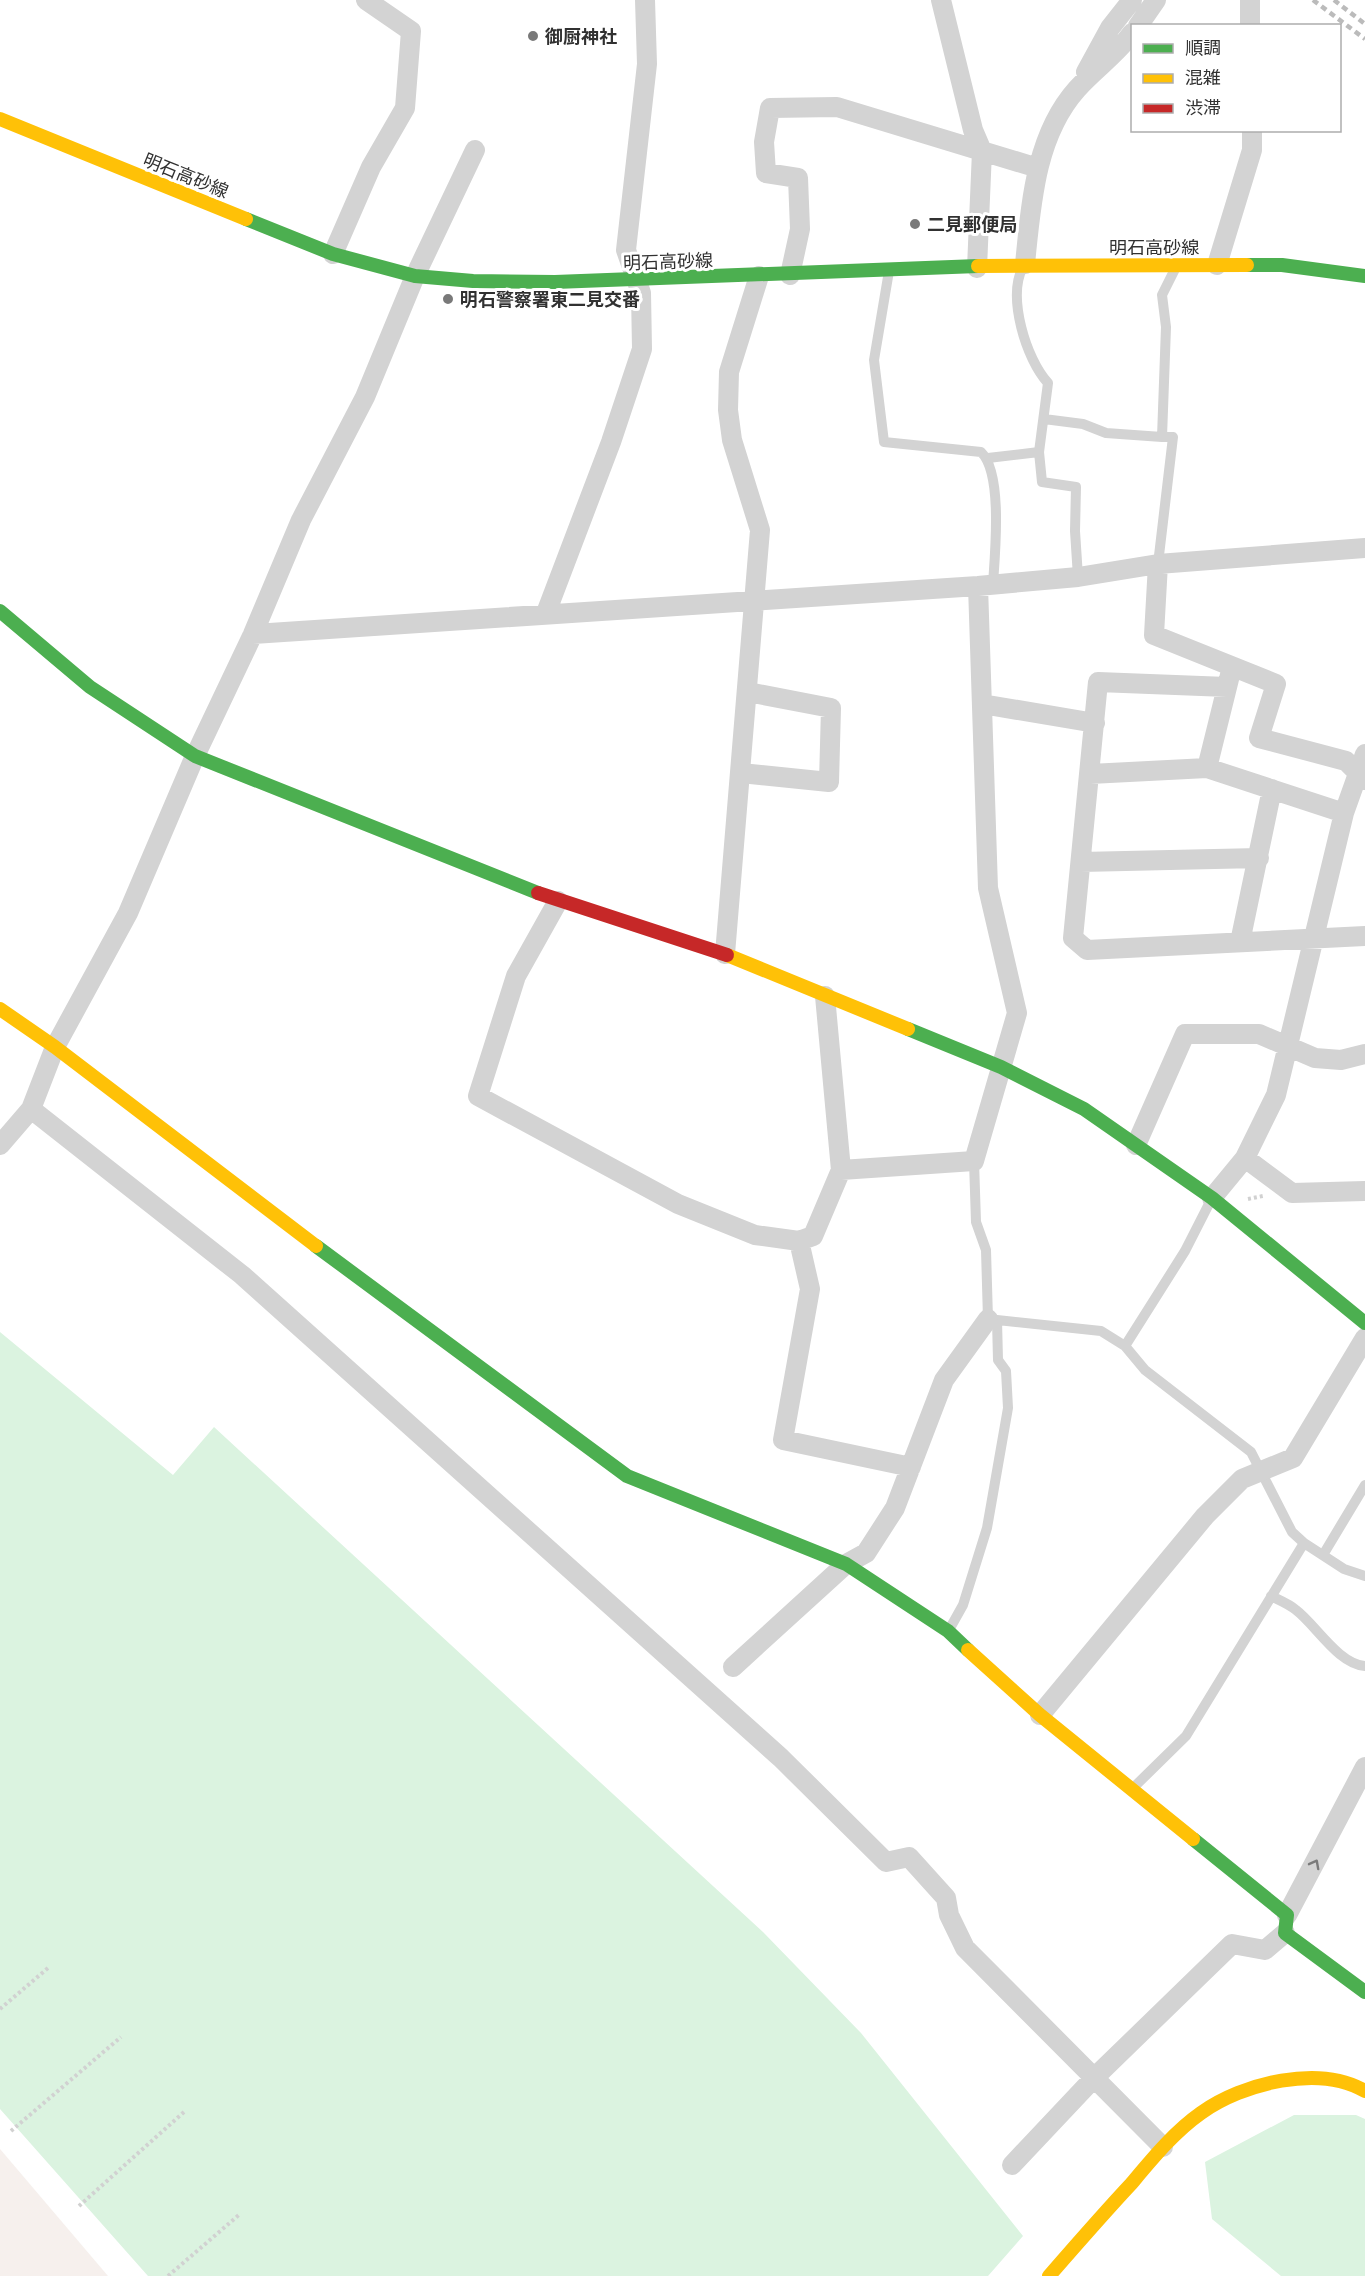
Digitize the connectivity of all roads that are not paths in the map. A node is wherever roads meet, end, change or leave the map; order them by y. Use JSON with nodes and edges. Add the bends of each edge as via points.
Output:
{"nodes":[{"id":1,"x":366,"y":0,"type":"edge"},
{"id":2,"x":645,"y":0,"type":"edge"},
{"id":3,"x":941,"y":0,"type":"edge"},
{"id":4,"x":1132,"y":0,"type":"edge"},
{"id":5,"x":1156,"y":0,"type":"edge"},
{"id":6,"x":1250,"y":0,"type":"edge"},
{"id":7,"x":1139,"y":24,"type":"edge"},
{"id":8,"x":1250,"y":24,"type":"edge"},
{"id":9,"x":1131,"y":34,"type":"edge"},
{"id":10,"x":1076,"y":90,"type":"junction"},
{"id":11,"x":0,"y":119,"type":"edge"},
{"id":12,"x":1251,"y":132,"type":"edge"},
{"id":13,"x":475,"y":150,"type":"dead end"},
{"id":14,"x":982,"y":151,"type":"junction"},
{"id":15,"x":1038,"y":168,"type":"junction"},
{"id":16,"x":333,"y":254,"type":"junction"},
{"id":17,"x":1025,"y":264,"type":"junction"},
{"id":18,"x":1177,"y":265,"type":"junction"},
{"id":19,"x":1217,"y":265,"type":"junction"},
{"id":20,"x":977,"y":267,"type":"junction"},
{"id":21,"x":889,"y":271,"type":"junction"},
{"id":22,"x":790,"y":275,"type":"junction"},
{"id":23,"x":415,"y":276,"type":"junction"},
{"id":24,"x":759,"y":276,"type":"junction"},
{"id":25,"x":1365,"y":276,"type":"edge"},
{"id":26,"x":635,"y":280,"type":"junction"},
{"id":27,"x":1044,"y":419,"type":"junction"},
{"id":28,"x":1162,"y":437,"type":"junction"},
{"id":29,"x":1040,"y":452,"type":"junction"},
{"id":30,"x":988,"y":458,"type":"junction"},
{"id":31,"x":1365,"y":548,"type":"edge"},
{"id":32,"x":1158,"y":564,"type":"junction"},
{"id":33,"x":1078,"y":577,"type":"junction"},
{"id":34,"x":986,"y":585,"type":"junction"},
{"id":35,"x":756,"y":599,"type":"junction"},
{"id":36,"x":0,"y":611,"type":"edge"},
{"id":37,"x":546,"y":613,"type":"junction"},
{"id":38,"x":253,"y":634,"type":"junction"},
{"id":39,"x":1232,"y":666,"type":"junction"},
{"id":40,"x":1227,"y":687,"type":"junction"},
{"id":41,"x":748,"y":692,"type":"junction"},
{"id":42,"x":982,"y":704,"type":"junction"},
{"id":43,"x":1095,"y":723,"type":"junction"},
{"id":44,"x":1365,"y":754,"type":"edge"},
{"id":45,"x":195,"y":756,"type":"junction"},
{"id":46,"x":1207,"y":768,"type":"junction"},
{"id":47,"x":741,"y":773,"type":"junction"},
{"id":48,"x":1090,"y":774,"type":"junction"},
{"id":49,"x":1361,"y":777,"type":"edge"},
{"id":50,"x":1272,"y":789,"type":"junction"},
{"id":51,"x":1344,"y":813,"type":"junction"},
{"id":52,"x":1258,"y":858,"type":"junction"},
{"id":53,"x":1081,"y":862,"type":"junction"},
{"id":54,"x":558,"y":901,"type":"junction"},
{"id":55,"x":1365,"y":936,"type":"edge"},
{"id":56,"x":1316,"y":938,"type":"junction"},
{"id":57,"x":1240,"y":942,"type":"junction"},
{"id":58,"x":724,"y":954,"type":"junction"},
{"id":59,"x":825,"y":996,"type":"junction"},
{"id":60,"x":0,"y":1009,"type":"edge"},
{"id":61,"x":55,"y":1047,"type":"junction"},
{"id":62,"x":1288,"y":1047,"type":"junction"},
{"id":63,"x":1365,"y":1054,"type":"edge"},
{"id":64,"x":1001,"y":1067,"type":"junction"},
{"id":65,"x":31,"y":1109,"type":"junction"},
{"id":66,"x":0,"y":1145,"type":"edge"},
{"id":67,"x":1136,"y":1145,"type":"junction"},
{"id":68,"x":1245,"y":1158,"type":"junction"},
{"id":69,"x":974,"y":1161,"type":"junction"},
{"id":70,"x":841,"y":1170,"type":"junction"},
{"id":71,"x":1365,"y":1191,"type":"edge"},
{"id":72,"x":1212,"y":1198,"type":"junction"},
{"id":73,"x":799,"y":1241,"type":"junction"},
{"id":74,"x":993,"y":1320,"type":"junction"},
{"id":75,"x":1365,"y":1323,"type":"edge"},
{"id":76,"x":1365,"y":1338,"type":"edge"},
{"id":77,"x":1125,"y":1346,"type":"junction"},
{"id":78,"x":911,"y":1467,"type":"junction"},
{"id":79,"x":1262,"y":1472,"type":"junction"},
{"id":80,"x":1365,"y":1485,"type":"edge"},
{"id":81,"x":1304,"y":1543,"type":"junction"},
{"id":82,"x":1323,"y":1555,"type":"junction"},
{"id":83,"x":846,"y":1564,"type":"junction"},
{"id":84,"x":1365,"y":1576,"type":"edge"},
{"id":85,"x":1271,"y":1596,"type":"junction"},
{"id":86,"x":948,"y":1631,"type":"junction"},
{"id":87,"x":1365,"y":1666,"type":"edge"},
{"id":88,"x":733,"y":1667,"type":"dead end"},
{"id":89,"x":1040,"y":1715,"type":"junction"},
{"id":90,"x":1365,"y":1767,"type":"edge"},
{"id":91,"x":1132,"y":1789,"type":"junction"},
{"id":92,"x":1286,"y":1924,"type":"junction"},
{"id":93,"x":1365,"y":1992,"type":"edge"},
{"id":94,"x":1094,"y":2078,"type":"junction"},
{"id":95,"x":1365,"y":2091,"type":"edge"},
{"id":96,"x":1163,"y":2147,"type":"junction"},
{"id":97,"x":1012,"y":2165,"type":"dead end"},
{"id":98,"x":1049,"y":2276,"type":"edge"}],
"edges":[{"from":1,"to":16,"type":"street","via":[[411,31],[405,108],[371,167]]},
{"from":2,"to":26,"type":"street","via":[[647,64],[626,250]]},
{"from":3,"to":14,"type":"street","via":[[973,130]]},
{"from":4,"to":10,"type":"street","via":[[1110,28]]},
{"from":5,"to":7,"type":"street"},
{"from":6,"to":8,"type":"street"},
{"from":9,"to":10,"type":"street"},
{"from":10,"to":15,"type":"street","via":[[1054,124]]},
{"from":11,"to":16,"type":"street","name":"明石高砂線"},
{"from":12,"to":19,"type":"street","via":[[1252,150]]},
{"from":13,"to":23,"type":"street"},
{"from":14,"to":15,"type":"street"},
{"from":14,"to":20,"type":"street"},
{"from":14,"to":22,"type":"street","via":[[837,107],[770,108],[764,142],[766,173],[798,178],[800,229]]},
{"from":15,"to":17,"type":"street"},
{"from":16,"to":23,"type":"street","name":"明石高砂線"},
{"from":17,"to":18,"type":"street","name":"明石高砂線"},
{"from":17,"to":20,"type":"street","name":"明石高砂線"},
{"from":17,"to":27,"type":"lane","via":[[1016,279],[1017,300],[1024,337],[1048,383]]},
{"from":18,"to":19,"type":"street","name":"明石高砂線"},
{"from":18,"to":28,"type":"lane","via":[[1162,295],[1166,327]]},
{"from":19,"to":25,"type":"street","name":"明石高砂線","via":[[1282,265]]},
{"from":20,"to":21,"type":"street","name":"明石高砂線"},
{"from":21,"to":22,"type":"street","name":"明石高砂線"},
{"from":21,"to":30,"type":"lane","via":[[874,360],[884,442],[981,452]]},
{"from":22,"to":24,"type":"street","name":"明石高砂線"},
{"from":23,"to":26,"type":"street","name":"明石高砂線","via":[[473,281]]},
{"from":23,"to":38,"type":"street","via":[[365,397],[301,520]]},
{"from":24,"to":26,"type":"street","name":"明石高砂線"},
{"from":24,"to":35,"type":"street","via":[[729,372],[728,410],[732,440],[760,530]]},
{"from":26,"to":37,"type":"street","via":[[641,293],[642,350]]},
{"from":27,"to":28,"type":"lane","via":[[1083,424],[1106,433]]},
{"from":27,"to":29,"type":"lane"},
{"from":28,"to":32,"type":"lane","via":[[1173,437]]},
{"from":29,"to":30,"type":"lane"},
{"from":29,"to":33,"type":"lane","via":[[1042,482],[1076,487]]},
{"from":30,"to":34,"type":"lane","via":[[996,530]]},
{"from":31,"to":32,"type":"street"},
{"from":32,"to":33,"type":"street"},
{"from":32,"to":39,"type":"street","via":[[1154,635]]},
{"from":33,"to":34,"type":"street"},
{"from":34,"to":35,"type":"street"},
{"from":34,"to":42,"type":"street"},
{"from":35,"to":37,"type":"street"},
{"from":35,"to":41,"type":"street"},
{"from":36,"to":45,"type":"street","via":[[90,687]]},
{"from":37,"to":38,"type":"street"},
{"from":38,"to":45,"type":"street"},
{"from":39,"to":40,"type":"street"},
{"from":39,"to":49,"type":"street","via":[[1276,684],[1258,738],[1346,761]]},
{"from":40,"to":43,"type":"street","via":[[1098,682]]},
{"from":40,"to":46,"type":"street"},
{"from":41,"to":47,"type":"street"},
{"from":41,"to":47,"type":"street","via":[[831,708],[829,782]]},
{"from":42,"to":43,"type":"street"},
{"from":42,"to":64,"type":"street","via":[[988,888],[1017,1013]]},
{"from":43,"to":48,"type":"street"},
{"from":44,"to":49,"type":"street"},
{"from":45,"to":54,"type":"street"},
{"from":45,"to":61,"type":"street","via":[[128,913]]},
{"from":46,"to":48,"type":"street"},
{"from":46,"to":50,"type":"street"},
{"from":47,"to":58,"type":"street"},
{"from":48,"to":53,"type":"street"},
{"from":49,"to":51,"type":"street"},
{"from":50,"to":51,"type":"street"},
{"from":50,"to":52,"type":"street"},
{"from":51,"to":56,"type":"street"},
{"from":52,"to":53,"type":"street"},
{"from":52,"to":57,"type":"street"},
{"from":53,"to":57,"type":"street","via":[[1073,938],[1087,950]]},
{"from":54,"to":58,"type":"street"},
{"from":54,"to":73,"type":"street","via":[[516,976],[478,1096],[678,1204],[755,1234]]},
{"from":55,"to":56,"type":"street"},
{"from":56,"to":57,"type":"street"},
{"from":56,"to":62,"type":"street"},
{"from":58,"to":59,"type":"street"},
{"from":59,"to":64,"type":"street"},
{"from":59,"to":70,"type":"street"},
{"from":60,"to":61,"type":"street"},
{"from":61,"to":65,"type":"street"},
{"from":61,"to":83,"type":"street","via":[[627,1476]]},
{"from":62,"to":63,"type":"street","via":[[1332,1060]]},
{"from":62,"to":67,"type":"street","via":[[1259,1034],[1185,1034]]},
{"from":62,"to":68,"type":"street","via":[[1276,1095]]},
{"from":64,"to":67,"type":"street","via":[[1084,1109]]},
{"from":64,"to":69,"type":"street"},
{"from":65,"to":66,"type":"street"},
{"from":65,"to":94,"type":"street","via":[[242,1275],[781,1758],[886,1862],[909,1857],[946,1898],[964,1948]]},
{"from":67,"to":72,"type":"street"},
{"from":68,"to":71,"type":"street","via":[[1292,1193]]},
{"from":68,"to":72,"type":"street"},
{"from":69,"to":70,"type":"street"},
{"from":69,"to":74,"type":"lane","via":[[976,1222],[986,1250]]},
{"from":70,"to":73,"type":"street","via":[[813,1236]]},
{"from":72,"to":75,"type":"street"},
{"from":72,"to":77,"type":"lane","via":[[1185,1251]]},
{"from":73,"to":78,"type":"street","via":[[810,1289],[783,1440]]},
{"from":74,"to":77,"type":"lane","via":[[1101,1331]]},
{"from":74,"to":78,"type":"street","via":[[944,1380]]},
{"from":74,"to":86,"type":"lane","via":[[998,1360],[1006,1371],[1008,1408],[987,1528],[963,1605]]},
{"from":76,"to":79,"type":"street","via":[[1293,1458]]},
{"from":77,"to":79,"type":"lane","via":[[1145,1370],[1251,1452]]},
{"from":78,"to":83,"type":"street","via":[[895,1508],[866,1553]]},
{"from":79,"to":81,"type":"lane","via":[[1292,1532]]},
{"from":79,"to":89,"type":"street","via":[[1242,1479],[1204,1516]]},
{"from":80,"to":82,"type":"lane"},
{"from":81,"to":82,"type":"lane"},
{"from":81,"to":85,"type":"lane"},
{"from":82,"to":84,"type":"lane","via":[[1344,1569]]},
{"from":83,"to":86,"type":"street"},
{"from":83,"to":88,"type":"street"},
{"from":85,"to":87,"type":"lane","via":[[1296,1610],[1334,1649]]},
{"from":85,"to":91,"type":"lane","via":[[1186,1736]]},
{"from":86,"to":89,"type":"street"},
{"from":89,"to":91,"type":"street"},
{"from":92,"to":90,"type":"street","one_way":true},
{"from":91,"to":92,"type":"street"},
{"from":92,"to":93,"type":"street"},
{"from":92,"to":94,"type":"street","via":[[1265,1950],[1232,1944]]},
{"from":94,"to":96,"type":"street"},
{"from":94,"to":97,"type":"street"},
{"from":95,"to":96,"type":"street","via":[[1353,2084],[1308,2077],[1260,2084],[1202,2112]]},
{"from":96,"to":98,"type":"street"}]}
